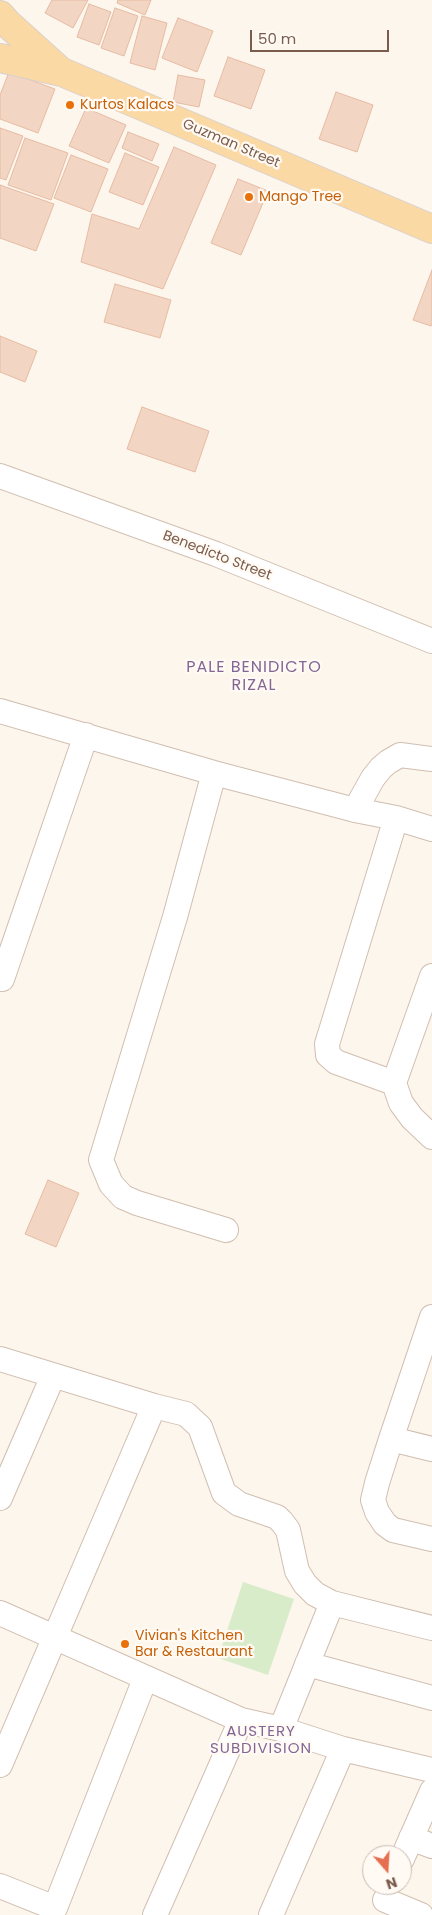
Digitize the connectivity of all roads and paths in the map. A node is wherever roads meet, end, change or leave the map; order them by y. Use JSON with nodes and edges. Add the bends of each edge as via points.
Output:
{"nodes":[{"id":1,"x":0,"y":15,"type":"edge"},
{"id":2,"x":0,"y":58,"type":"edge"},
{"id":3,"x":62,"y":72,"type":"junction"},
{"id":4,"x":432,"y":228,"type":"edge"},
{"id":5,"x":0,"y":476,"type":"edge"},
{"id":6,"x":432,"y":641,"type":"edge"},
{"id":7,"x":0,"y":711,"type":"edge"},
{"id":8,"x":86,"y":735,"type":"junction"},
{"id":9,"x":432,"y":759,"type":"edge"},
{"id":10,"x":214,"y":773,"type":"junction"},
{"id":11,"x":356,"y":810,"type":"junction"},
{"id":12,"x":396,"y":818,"type":"junction"},
{"id":13,"x":432,"y":829,"type":"edge"},
{"id":14,"x":432,"y":976,"type":"edge"},
{"id":15,"x":2,"y":979,"type":"dead end"},
{"id":16,"x":394,"y":1083,"type":"junction"},
{"id":17,"x":432,"y":1137,"type":"edge"},
{"id":18,"x":226,"y":1230,"type":"dead end"},
{"id":19,"x":432,"y":1317,"type":"edge"},
{"id":20,"x":0,"y":1359,"type":"edge"},
{"id":21,"x":53,"y":1376,"type":"junction"},
{"id":22,"x":154,"y":1406,"type":"junction"},
{"id":23,"x":391,"y":1438,"type":"junction"},
{"id":24,"x":432,"y":1449,"type":"edge"},
{"id":25,"x":0,"y":1498,"type":"edge"},
{"id":26,"x":432,"y":1539,"type":"edge"},
{"id":27,"x":332,"y":1603,"type":"junction"},
{"id":28,"x":0,"y":1613,"type":"edge"},
{"id":29,"x":432,"y":1628,"type":"edge"},
{"id":30,"x":54,"y":1637,"type":"junction"},
{"id":31,"x":307,"y":1664,"type":"junction"},
{"id":32,"x":145,"y":1679,"type":"junction"},
{"id":33,"x":432,"y":1698,"type":"edge"},
{"id":34,"x":241,"y":1720,"type":"junction"},
{"id":35,"x":281,"y":1729,"type":"junction"},
{"id":36,"x":343,"y":1749,"type":"junction"},
{"id":37,"x":0,"y":1764,"type":"edge"},
{"id":38,"x":432,"y":1770,"type":"edge"},
{"id":39,"x":432,"y":1791,"type":"edge"},
{"id":40,"x":415,"y":1848,"type":"edge"},
{"id":41,"x":0,"y":1886,"type":"edge"},
{"id":42,"x":385,"y":1900,"type":"edge"},
{"id":43,"x":64,"y":1912,"type":"edge"},
{"id":44,"x":155,"y":1915,"type":"edge"},
{"id":45,"x":271,"y":1915,"type":"edge"},
{"id":46,"x":422,"y":1915,"type":"edge"}],
"edges":[{"from":1,"to":3,"type":"main road"},
{"from":2,"to":3,"type":"main road","name":"Guzman Street"},
{"from":3,"to":4,"type":"main road","name":"Guzman Street"},
{"from":5,"to":6,"type":"street","name":"Benedicto Street","via":[[216,554]]},
{"from":7,"to":8,"type":"street"},
{"from":8,"to":10,"type":"street"},
{"from":8,"to":15,"type":"street"},
{"from":9,"to":11,"type":"street","via":[[400,755],[388,762],[373,778]]},
{"from":10,"to":11,"type":"street"},
{"from":10,"to":18,"type":"street","via":[[175,917],[102,1160],[111,1184],[123,1197]]},
{"from":11,"to":12,"type":"street"},
{"from":12,"to":13,"type":"street"},
{"from":12,"to":16,"type":"street","via":[[327,1044],[328,1055],[336,1062]]},
{"from":14,"to":16,"type":"street"},
{"from":16,"to":17,"type":"street","via":[[401,1103]]},
{"from":19,"to":23,"type":"street"},
{"from":20,"to":21,"type":"street"},
{"from":21,"to":22,"type":"street"},
{"from":21,"to":25,"type":"street"},
{"from":22,"to":27,"type":"street","via":[[186,1414],[200,1427],[224,1493],[239,1504],[282,1522],[288,1530],[298,1571],[305,1584]]},
{"from":22,"to":30,"type":"street"},
{"from":23,"to":24,"type":"street"},
{"from":23,"to":26,"type":"street","via":[[373,1500],[377,1512],[393,1530]]},
{"from":27,"to":29,"type":"street"},
{"from":27,"to":31,"type":"street"},
{"from":28,"to":30,"type":"street"},
{"from":30,"to":32,"type":"street"},
{"from":30,"to":37,"type":"street"},
{"from":31,"to":33,"type":"street"},
{"from":31,"to":35,"type":"street"},
{"from":32,"to":34,"type":"street"},
{"from":32,"to":43,"type":"street"},
{"from":34,"to":35,"type":"street"},
{"from":34,"to":44,"type":"street"},
{"from":35,"to":36,"type":"street"},
{"from":36,"to":38,"type":"street"},
{"from":36,"to":45,"type":"street"},
{"from":39,"to":40,"type":"street"},
{"from":41,"to":43,"type":"street"},
{"from":42,"to":46,"type":"street"}]}
